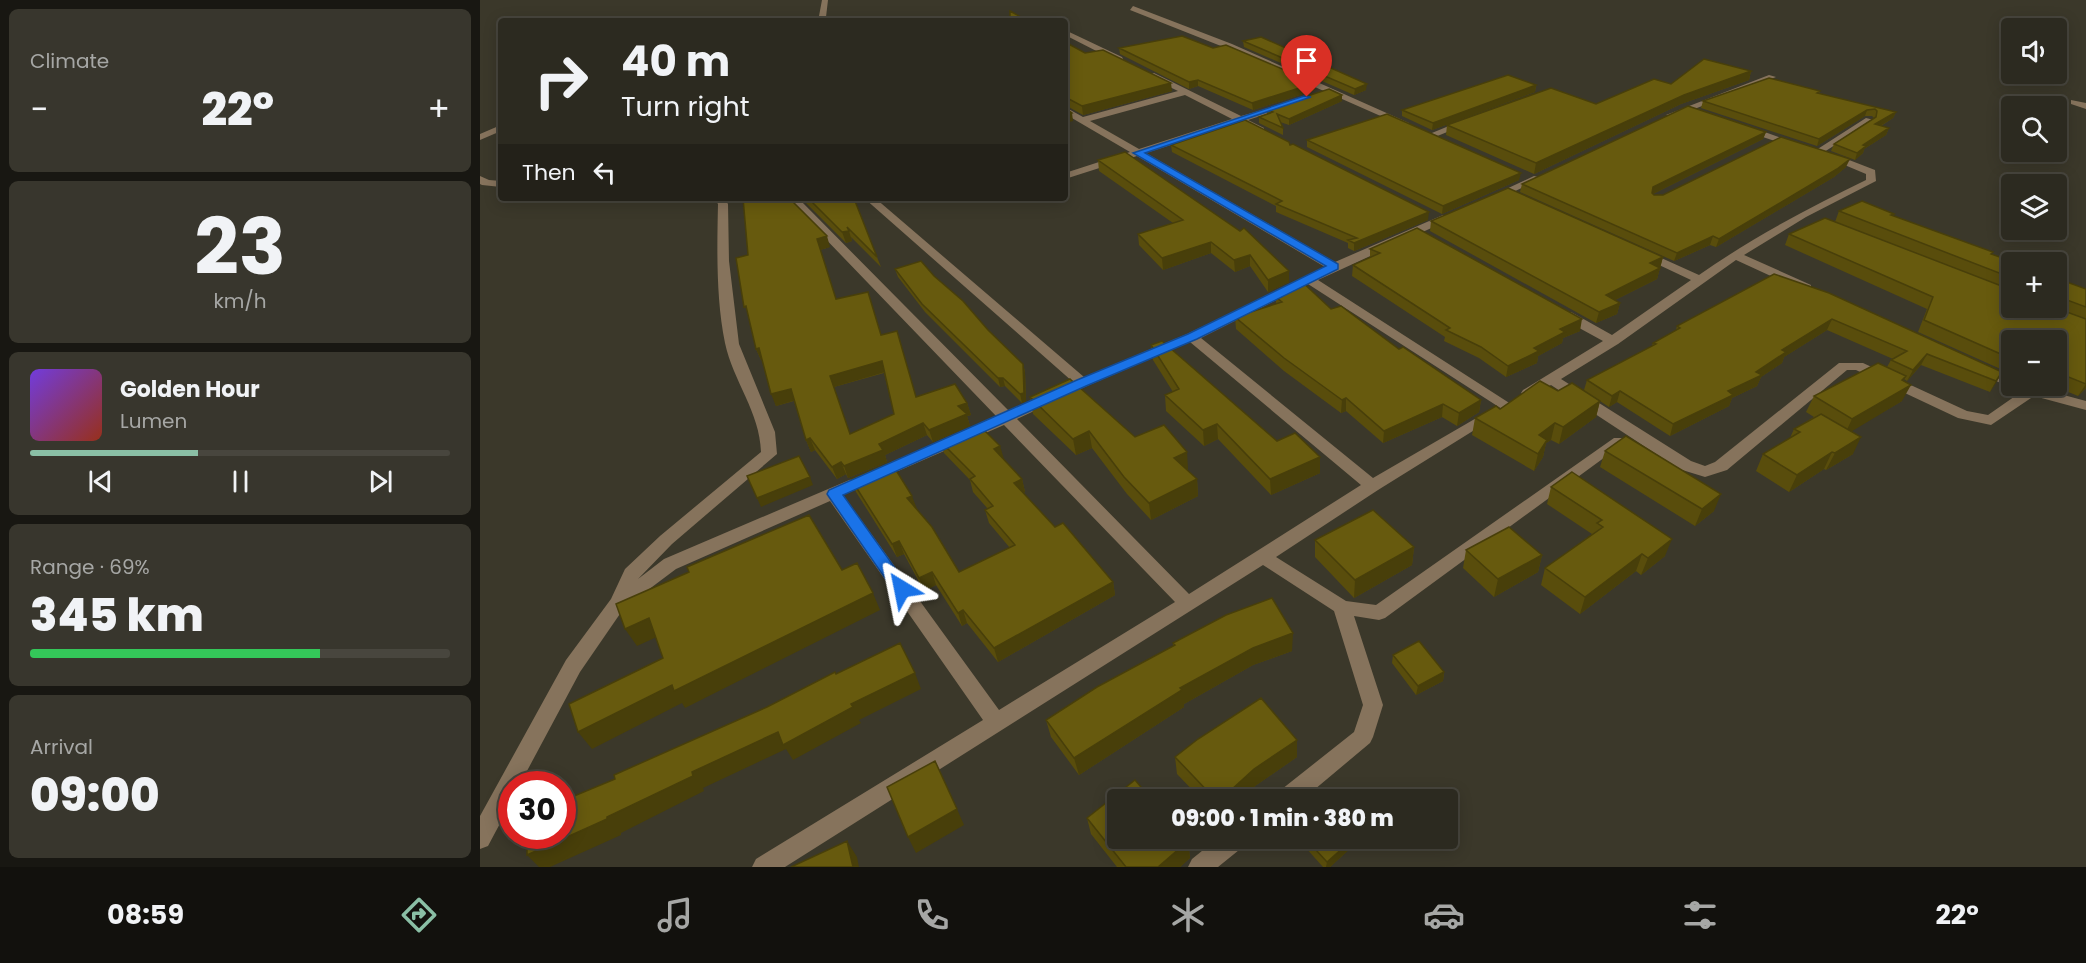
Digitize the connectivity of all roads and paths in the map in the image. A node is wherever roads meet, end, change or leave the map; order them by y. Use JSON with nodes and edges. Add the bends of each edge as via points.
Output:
{"nodes":[{"id":1,"x":825,"y":0,"type":"edge"},
{"id":2,"x":1133,"y":8,"type":"dead end"},
{"id":3,"x":821,"y":18,"type":"edge"},
{"id":4,"x":1068,"y":34,"type":"edge"},
{"id":5,"x":1125,"y":62,"type":"edge"},
{"id":6,"x":1146,"y":72,"type":"edge"},
{"id":7,"x":1772,"y":76,"type":"edge"},
{"id":8,"x":1329,"y":90,"type":"junction"},
{"id":9,"x":1186,"y":92,"type":"junction"},
{"id":10,"x":1318,"y":94,"type":"edge"},
{"id":11,"x":1296,"y":101,"type":"edge"},
{"id":12,"x":2074,"y":102,"type":"dead end"},
{"id":13,"x":2086,"y":106,"type":"edge"},
{"id":14,"x":1685,"y":108,"type":"junction"},
{"id":15,"x":1068,"y":112,"type":"edge"},
{"id":16,"x":1476,"y":119,"type":"edge"},
{"id":17,"x":1082,"y":120,"type":"junction"},
{"id":18,"x":1240,"y":120,"type":"junction"},
{"id":19,"x":1869,"y":120,"type":"edge"},
{"id":20,"x":1653,"y":123,"type":"edge"},
{"id":21,"x":1411,"y":126,"type":"edge"},
{"id":22,"x":498,"y":129,"type":"edge"},
{"id":23,"x":1422,"y":130,"type":"edge"},
{"id":24,"x":1432,"y":135,"type":"junction"},
{"id":25,"x":1272,"y":136,"type":"edge"},
{"id":26,"x":480,"y":137,"type":"edge"},
{"id":27,"x":1442,"y":140,"type":"edge"},
{"id":28,"x":1818,"y":152,"type":"junction"},
{"id":29,"x":1138,"y":153,"type":"junction"},
{"id":30,"x":1556,"y":170,"type":"edge"},
{"id":31,"x":1068,"y":175,"type":"edge"},
{"id":32,"x":480,"y":179,"type":"edge"},
{"id":33,"x":498,"y":184,"type":"edge"},
{"id":34,"x":721,"y":201,"type":"edge"},
{"id":35,"x":795,"y":201,"type":"edge"},
{"id":36,"x":872,"y":201,"type":"edge"},
{"id":37,"x":1484,"y":202,"type":"edge"},
{"id":38,"x":1462,"y":211,"type":"edge"},
{"id":39,"x":1634,"y":250,"type":"edge"},
{"id":40,"x":1735,"y":255,"type":"junction"},
{"id":41,"x":1334,"y":267,"type":"junction"},
{"id":42,"x":1308,"y":279,"type":"junction"},
{"id":43,"x":1699,"y":279,"type":"junction"},
{"id":44,"x":1820,"y":294,"type":"edge"},
{"id":45,"x":1551,"y":306,"type":"edge"},
{"id":46,"x":1192,"y":337,"type":"junction"},
{"id":47,"x":1613,"y":341,"type":"junction"},
{"id":48,"x":1969,"y":363,"type":"edge"},
{"id":49,"x":2001,"y":378,"type":"edge"},
{"id":50,"x":1551,"y":380,"type":"junction"},
{"id":51,"x":1082,"y":383,"type":"junction"},
{"id":52,"x":2016,"y":396,"type":"edge"},
{"id":53,"x":2052,"y":396,"type":"edge"},
{"id":54,"x":1507,"y":405,"type":"junction"},
{"id":55,"x":2086,"y":406,"type":"edge"},
{"id":56,"x":1007,"y":418,"type":"junction"},
{"id":57,"x":1633,"y":432,"type":"junction"},
{"id":58,"x":1372,"y":486,"type":"junction"},
{"id":59,"x":834,"y":494,"type":"junction"},
{"id":60,"x":1263,"y":557,"type":"junction"},
{"id":61,"x":618,"y":603,"type":"junction"},
{"id":62,"x":1188,"y":604,"type":"junction"},
{"id":63,"x":1342,"y":607,"type":"junction"},
{"id":64,"x":997,"y":723,"type":"junction"},
{"id":65,"x":1299,"y":789,"type":"edge"},
{"id":66,"x":480,"y":838,"type":"edge"},
{"id":67,"x":1222,"y":849,"type":"edge"},
{"id":68,"x":764,"y":867,"type":"edge"},
{"id":69,"x":1200,"y":867,"type":"edge"}],
"edges":[{"from":1,"to":3,"type":"street"},
{"from":2,"to":8,"type":"street"},
{"from":4,"to":5,"type":"street"},
{"from":6,"to":9,"type":"street"},
{"from":7,"to":14,"type":"street"},
{"from":8,"to":10,"type":"street"},
{"from":8,"to":21,"type":"street"},
{"from":9,"to":17,"type":"street"},
{"from":9,"to":18,"type":"street"},
{"from":11,"to":18,"type":"street"},
{"from":12,"to":13,"type":"street"},
{"from":14,"to":20,"type":"street"},
{"from":14,"to":28,"type":"street","via":[[1773,141]]},
{"from":15,"to":17,"type":"street"},
{"from":16,"to":24,"type":"street"},
{"from":17,"to":29,"type":"street"},
{"from":18,"to":25,"type":"street"},
{"from":18,"to":29,"type":"street"},
{"from":19,"to":28,"type":"street"},
{"from":22,"to":26,"type":"street"},
{"from":23,"to":24,"type":"street"},
{"from":24,"to":27,"type":"street"},
{"from":28,"to":40,"type":"street","via":[[1871,172],[1871,182]]},
{"from":29,"to":31,"type":"street"},
{"from":29,"to":41,"type":"street"},
{"from":30,"to":37,"type":"street","via":[[1529,177],[1511,195]]},
{"from":32,"to":33,"type":"street"},
{"from":34,"to":61,"type":"street","via":[[732,344],[768,432],[770,454],[645,560],[631,574]]},
{"from":35,"to":56,"type":"street"},
{"from":36,"to":51,"type":"street"},
{"from":38,"to":41,"type":"street","via":[[1435,218],[1422,234]]},
{"from":39,"to":43,"type":"street"},
{"from":40,"to":43,"type":"street"},
{"from":40,"to":44,"type":"street"},
{"from":41,"to":42,"type":"street"},
{"from":42,"to":46,"type":"street"},
{"from":42,"to":54,"type":"street"},
{"from":43,"to":47,"type":"street"},
{"from":45,"to":47,"type":"street"},
{"from":46,"to":51,"type":"street"},
{"from":46,"to":58,"type":"street"},
{"from":47,"to":50,"type":"street"},
{"from":48,"to":49,"type":"street"},
{"from":50,"to":54,"type":"street"},
{"from":50,"to":57,"type":"street"},
{"from":51,"to":56,"type":"street"},
{"from":52,"to":57,"type":"street","via":[[1991,420],[1963,415],[1858,366],[1844,366],[1721,466],[1705,472],[1685,465]]},
{"from":53,"to":55,"type":"street"},
{"from":54,"to":58,"type":"street"},
{"from":56,"to":59,"type":"street"},
{"from":56,"to":62,"type":"street"},
{"from":57,"to":63,"type":"street","via":[[1379,613]]},
{"from":58,"to":60,"type":"street"},
{"from":59,"to":61,"type":"street","via":[[670,564]]},
{"from":59,"to":64,"type":"street"},
{"from":60,"to":62,"type":"street"},
{"from":60,"to":63,"type":"street"},
{"from":61,"to":66,"type":"street","via":[[573,666]]},
{"from":62,"to":64,"type":"street"},
{"from":63,"to":65,"type":"street","via":[[1373,705],[1363,737]]},
{"from":64,"to":68,"type":"street"},
{"from":67,"to":69,"type":"street"}]}
